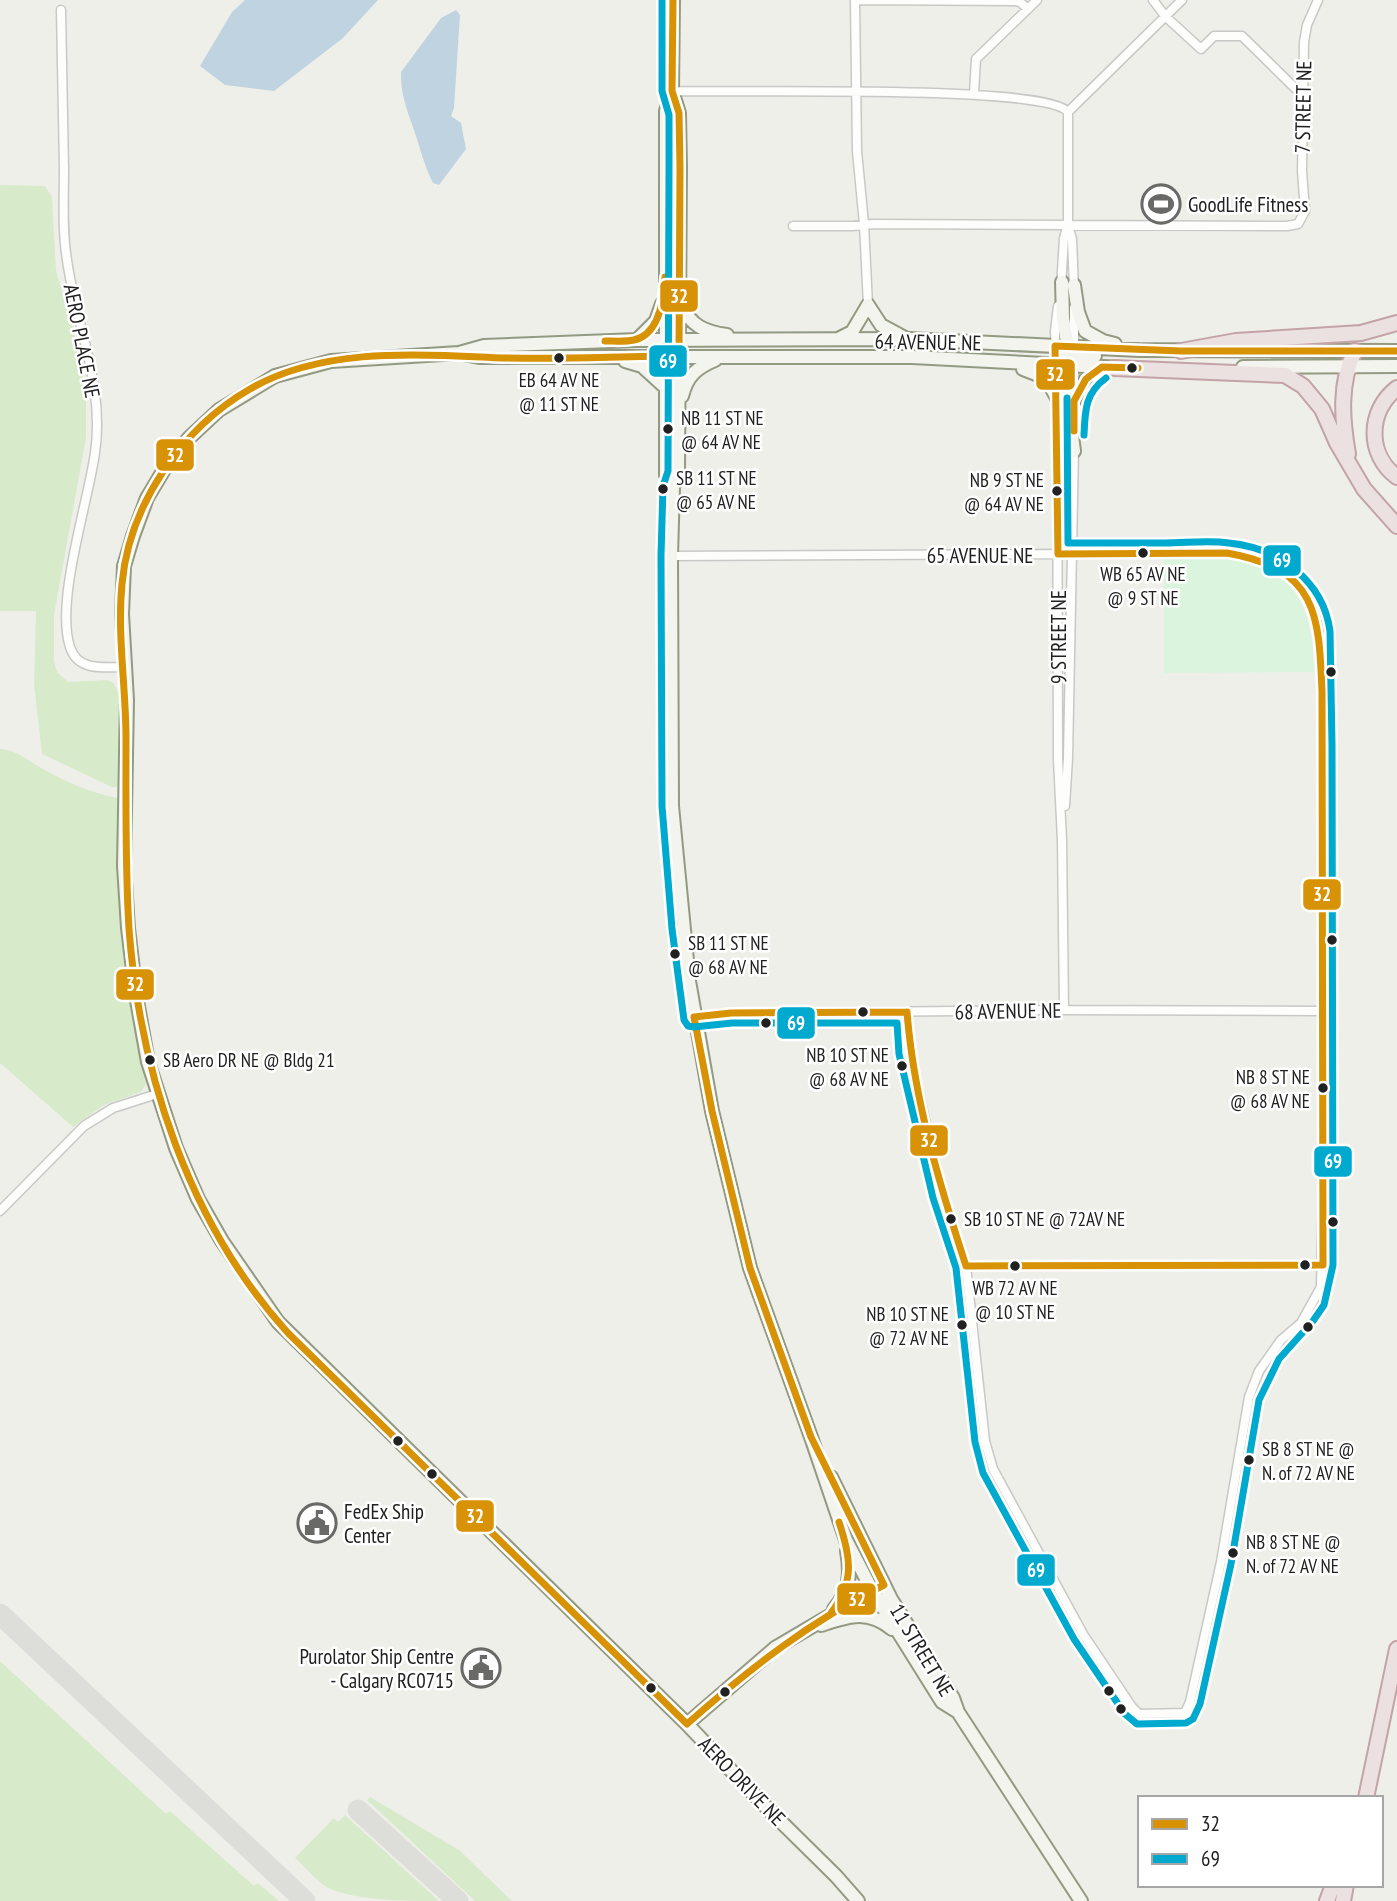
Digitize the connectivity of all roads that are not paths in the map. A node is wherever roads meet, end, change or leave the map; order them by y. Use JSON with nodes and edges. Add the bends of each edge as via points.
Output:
{"nodes":[{"id":1,"x":673,"y":0,"type":"edge"},
{"id":2,"x":855,"y":0,"type":"edge"},
{"id":3,"x":1037,"y":0,"type":"edge"},
{"id":4,"x":1153,"y":0,"type":"edge"},
{"id":5,"x":1182,"y":0,"type":"edge"},
{"id":6,"x":1315,"y":1,"type":"edge"},
{"id":7,"x":1028,"y":9,"type":"junction"},
{"id":8,"x":61,"y":10,"type":"dead end"},
{"id":9,"x":1166,"y":16,"type":"junction"},
{"id":10,"x":672,"y":91,"type":"junction"},
{"id":11,"x":856,"y":93,"type":"junction"},
{"id":12,"x":974,"y":93,"type":"junction"},
{"id":13,"x":1303,"y":96,"type":"junction"},
{"id":14,"x":1068,"y":112,"type":"junction"},
{"id":15,"x":666,"y":212,"type":"junction"},
{"id":16,"x":864,"y":224,"type":"junction"},
{"id":17,"x":1068,"y":224,"type":"junction"},
{"id":18,"x":793,"y":226,"type":"dead end"},
{"id":19,"x":1068,"y":283,"type":"junction"},
{"id":20,"x":665,"y":289,"type":"junction"},
{"id":21,"x":679,"y":301,"type":"junction"},
{"id":22,"x":868,"y":305,"type":"junction"},
{"id":23,"x":1397,"y":323,"type":"edge"},
{"id":24,"x":909,"y":339,"type":"junction"},
{"id":25,"x":637,"y":340,"type":"junction"},
{"id":26,"x":672,"y":340,"type":"junction"},
{"id":27,"x":755,"y":340,"type":"junction"},
{"id":28,"x":835,"y":340,"type":"junction"},
{"id":29,"x":1139,"y":350,"type":"junction"},
{"id":30,"x":1181,"y":351,"type":"junction"},
{"id":31,"x":1310,"y":351,"type":"junction"},
{"id":32,"x":1355,"y":351,"type":"junction"},
{"id":33,"x":1397,"y":351,"type":"edge"},
{"id":34,"x":459,"y":353,"type":"junction"},
{"id":35,"x":601,"y":356,"type":"junction"},
{"id":36,"x":665,"y":356,"type":"junction"},
{"id":37,"x":679,"y":356,"type":"junction"},
{"id":38,"x":1066,"y":356,"type":"junction"},
{"id":39,"x":720,"y":358,"type":"junction"},
{"id":40,"x":940,"y":359,"type":"junction"},
{"id":41,"x":1348,"y":366,"type":"junction"},
{"id":42,"x":1397,"y":366,"type":"edge"},
{"id":43,"x":1108,"y":367,"type":"junction"},
{"id":44,"x":665,"y":387,"type":"junction"},
{"id":45,"x":1397,"y":388,"type":"edge"},
{"id":46,"x":1057,"y":398,"type":"junction"},
{"id":47,"x":1074,"y":401,"type":"junction"},
{"id":48,"x":678,"y":413,"type":"junction"},
{"id":49,"x":1073,"y":451,"type":"junction"},
{"id":50,"x":1351,"y":465,"type":"junction"},
{"id":51,"x":1397,"y":477,"type":"edge"},
{"id":52,"x":673,"y":487,"type":"junction"},
{"id":53,"x":1397,"y":526,"type":"edge"},
{"id":54,"x":1058,"y":554,"type":"junction"},
{"id":55,"x":1073,"y":554,"type":"junction"},
{"id":56,"x":671,"y":556,"type":"junction"},
{"id":57,"x":125,"y":667,"type":"junction"},
{"id":58,"x":1062,"y":840,"type":"junction"},
{"id":59,"x":1064,"y":1010,"type":"junction"},
{"id":60,"x":1322,"y":1011,"type":"junction"},
{"id":61,"x":907,"y":1012,"type":"junction"},
{"id":62,"x":694,"y":1017,"type":"junction"},
{"id":63,"x":157,"y":1094,"type":"junction"},
{"id":64,"x":0,"y":1211,"type":"edge"},
{"id":65,"x":1323,"y":1265,"type":"junction"},
{"id":66,"x":966,"y":1266,"type":"junction"},
{"id":67,"x":811,"y":1437,"type":"junction"},
{"id":68,"x":846,"y":1540,"type":"junction"},
{"id":69,"x":878,"y":1587,"type":"junction"},
{"id":70,"x":830,"y":1614,"type":"junction"},
{"id":71,"x":899,"y":1634,"type":"junction"},
{"id":72,"x":795,"y":1636,"type":"junction"},
{"id":73,"x":1397,"y":1649,"type":"edge"},
{"id":74,"x":958,"y":1712,"type":"junction"},
{"id":75,"x":687,"y":1724,"type":"junction"},
{"id":76,"x":1366,"y":1796,"type":"edge"},
{"id":77,"x":858,"y":1901,"type":"edge"},
{"id":78,"x":1081,"y":1901,"type":"edge"}],
"edges":[{"from":1,"to":10,"type":"street","name":"11 STREET NE"},
{"from":2,"to":7,"type":"street","via":[[1015,1]]},
{"from":2,"to":11,"type":"street"},
{"from":3,"to":7,"type":"street"},
{"from":4,"to":9,"type":"street"},
{"from":5,"to":9,"type":"street"},
{"from":6,"to":13,"type":"street","name":"7 STREET NE","via":[[1305,33]]},
{"from":7,"to":12,"type":"street","via":[[976,59]]},
{"from":8,"to":57,"type":"street","name":"AERO PLACE NE","via":[[66,258],[89,350],[96,414],[96,451],[73,564],[68,640],[71,652],[89,667]]},
{"from":9,"to":13,"type":"street","via":[[1201,49],[1214,36],[1242,36]]},
{"from":9,"to":14,"type":"street"},
{"from":10,"to":11,"type":"street"},
{"from":10,"to":15,"type":"street","name":"11 STREET NE","via":[[666,111]]},
{"from":10,"to":21,"type":"street","name":"11 STREET NE","via":[[679,113]]},
{"from":11,"to":12,"type":"street"},
{"from":11,"to":16,"type":"street"},
{"from":12,"to":14,"type":"street","via":[[1048,102]]},
{"from":13,"to":17,"type":"street","name":"7 STREET NE","via":[[1304,216],[1298,224]]},
{"from":14,"to":17,"type":"street"},
{"from":15,"to":20,"type":"street","name":"11 STREET NE"},
{"from":15,"to":26,"type":"street"},
{"from":16,"to":17,"type":"street"},
{"from":16,"to":18,"type":"street"},
{"from":16,"to":22,"type":"street"},
{"from":17,"to":19,"type":"street","via":[[1072,239]]},
{"from":19,"to":29,"type":"street","via":[[1085,331]]},
{"from":19,"to":38,"type":"street","via":[[1063,318]]},
{"from":20,"to":25,"type":"street","via":[[656,321]]},
{"from":20,"to":26,"type":"street","name":"11 STREET NE"},
{"from":21,"to":26,"type":"street","name":"11 STREET NE"},
{"from":21,"to":27,"type":"street","via":[[697,326]]},
{"from":22,"to":24,"type":"street","via":[[881,325]]},
{"from":22,"to":28,"type":"street","via":[[852,332]]},
{"from":23,"to":30,"type":"highway","via":[[1362,333],[1236,341]]},
{"from":24,"to":28,"type":"street","name":"64 AVENUE NE"},
{"from":24,"to":38,"type":"street","name":"64 AVENUE NE"},
{"from":25,"to":26,"type":"street","name":"64 AVENUE NE"},
{"from":25,"to":34,"type":"street","name":"64 AVENUE NE","via":[[484,346]]},
{"from":26,"to":27,"type":"street","name":"64 AVENUE NE"},
{"from":26,"to":36,"type":"street","name":"11 STREET NE"},
{"from":26,"to":37,"type":"street"},
{"from":27,"to":28,"type":"street","name":"64 AVENUE NE"},
{"from":29,"to":30,"type":"street","name":"64 AVENUE NE"},
{"from":29,"to":38,"type":"street","name":"64 AVENUE NE"},
{"from":30,"to":31,"type":"street","name":"64 AVENUE NE"},
{"from":31,"to":32,"type":"street","name":"64 AVENUE NE"},
{"from":31,"to":38,"type":"street","via":[[1271,357]]},
{"from":32,"to":33,"type":"street","name":"64 AVENUE NE"},
{"from":32,"to":41,"type":"highway"},
{"from":34,"to":35,"type":"street","name":"64 AVENUE NE","via":[[479,358]]},
{"from":34,"to":57,"type":"street","name":"64 AVENUE NE","via":[[331,361],[275,376],[219,410],[190,437],[147,498],[124,566]]},
{"from":35,"to":36,"type":"street","name":"64 AVENUE NE"},
{"from":35,"to":44,"type":"street","via":[[642,366]]},
{"from":36,"to":37,"type":"street","name":"64 AVENUE NE"},
{"from":36,"to":44,"type":"street","name":"11 STREET NE"},
{"from":37,"to":39,"type":"street","name":"64 AVENUE NE"},
{"from":37,"to":48,"type":"street","name":"11 STREET NE"},
{"from":38,"to":40,"type":"street","name":"64 AVENUE NE"},
{"from":38,"to":43,"type":"street","name":"64 AVENUE NE"},
{"from":38,"to":46,"type":"street","name":"9 STREET NE"},
{"from":38,"to":47,"type":"street","name":"9 STREET NE"},
{"from":38,"to":49,"type":"street"},
{"from":39,"to":40,"type":"street","name":"64 AVENUE NE"},
{"from":39,"to":48,"type":"street","via":[[692,373]]},
{"from":40,"to":46,"type":"street","via":[[956,365],[1032,371],[1046,378]]},
{"from":41,"to":42,"type":"street","name":"64 AVENUE NE"},
{"from":41,"to":43,"type":"street","name":"64 AVENUE NE"},
{"from":41,"to":50,"type":"highway","via":[[1344,425]]},
{"from":43,"to":47,"type":"street","via":[[1086,379]]},
{"from":43,"to":50,"type":"highway","via":[[1285,375],[1303,386],[1322,409]]},
{"from":44,"to":52,"type":"street","name":"11 STREET NE","via":[[666,475]]},
{"from":45,"to":51,"type":"highway","via":[[1381,406],[1374,435],[1381,460]]},
{"from":46,"to":54,"type":"street","name":"9 STREET NE"},
{"from":47,"to":49,"type":"street","name":"9 STREET NE"},
{"from":48,"to":52,"type":"street","name":"11 STREET NE","via":[[678,472]]},
{"from":49,"to":55,"type":"street","name":"9 STREET NE"},
{"from":50,"to":53,"type":"highway","via":[[1373,501]]},
{"from":52,"to":56,"type":"street","name":"11 STREET NE"},
{"from":54,"to":55,"type":"street","name":"65 AVENUE NE"},
{"from":54,"to":56,"type":"street","name":"65 AVENUE NE"},
{"from":54,"to":58,"type":"street","name":"9 STREET NE"},
{"from":55,"to":58,"type":"street","name":"9 STREET NE"},
{"from":55,"to":60,"type":"street","name":"65 AVENUE NE","via":[[1246,555],[1273,564],[1296,583],[1311,604],[1318,624],[1322,692]]},
{"from":56,"to":62,"type":"street","name":"11 STREET NE","via":[[672,806]]},
{"from":57,"to":63,"type":"street","name":"AERO DRIVE NE","via":[[124,866],[141,1028]]},
{"from":58,"to":59,"type":"street","name":"9 STREET NE"},
{"from":59,"to":60,"type":"street","name":"68 AVENUE NE"},
{"from":59,"to":61,"type":"street","name":"68 AVENUE NE"},
{"from":60,"to":65,"type":"street"},
{"from":61,"to":62,"type":"street","name":"68 AVENUE NE"},
{"from":61,"to":66,"type":"street","via":[[909,1052],[943,1196]]},
{"from":62,"to":67,"type":"street","name":"11 STREET NE","via":[[750,1268]]},
{"from":63,"to":64,"type":"street","via":[[113,1108],[84,1125]]},
{"from":63,"to":75,"type":"street","name":"AERO DRIVE NE","via":[[198,1199],[278,1322]]},
{"from":65,"to":66,"type":"street"},
{"from":65,"to":66,"type":"street","via":[[1316,1299],[1259,1371],[1249,1397],[1221,1562],[1190,1702],[1185,1713],[1139,1714],[1083,1634],[993,1469],[985,1441]]},
{"from":67,"to":68,"type":"street","name":"11 STREET NE"},
{"from":67,"to":69,"type":"street","name":"11 STREET NE"},
{"from":68,"to":69,"type":"street","name":"11 STREET NE"},
{"from":68,"to":70,"type":"street","via":[[849,1584]]},
{"from":69,"to":70,"type":"street"},
{"from":69,"to":71,"type":"street","name":"11 STREET NE"},
{"from":69,"to":74,"type":"street","name":"11 STREET NE"},
{"from":70,"to":72,"type":"street"},
{"from":71,"to":72,"type":"street","via":[[867,1615],[847,1617]]},
{"from":71,"to":74,"type":"street","name":"11 STREET NE","via":[[942,1702]]},
{"from":72,"to":75,"type":"street","via":[[751,1667]]},
{"from":73,"to":76,"type":"highway"},
{"from":74,"to":78,"type":"street","name":"11 STREET NE"},
{"from":75,"to":77,"type":"street","name":"AERO DRIVE NE"}]}
